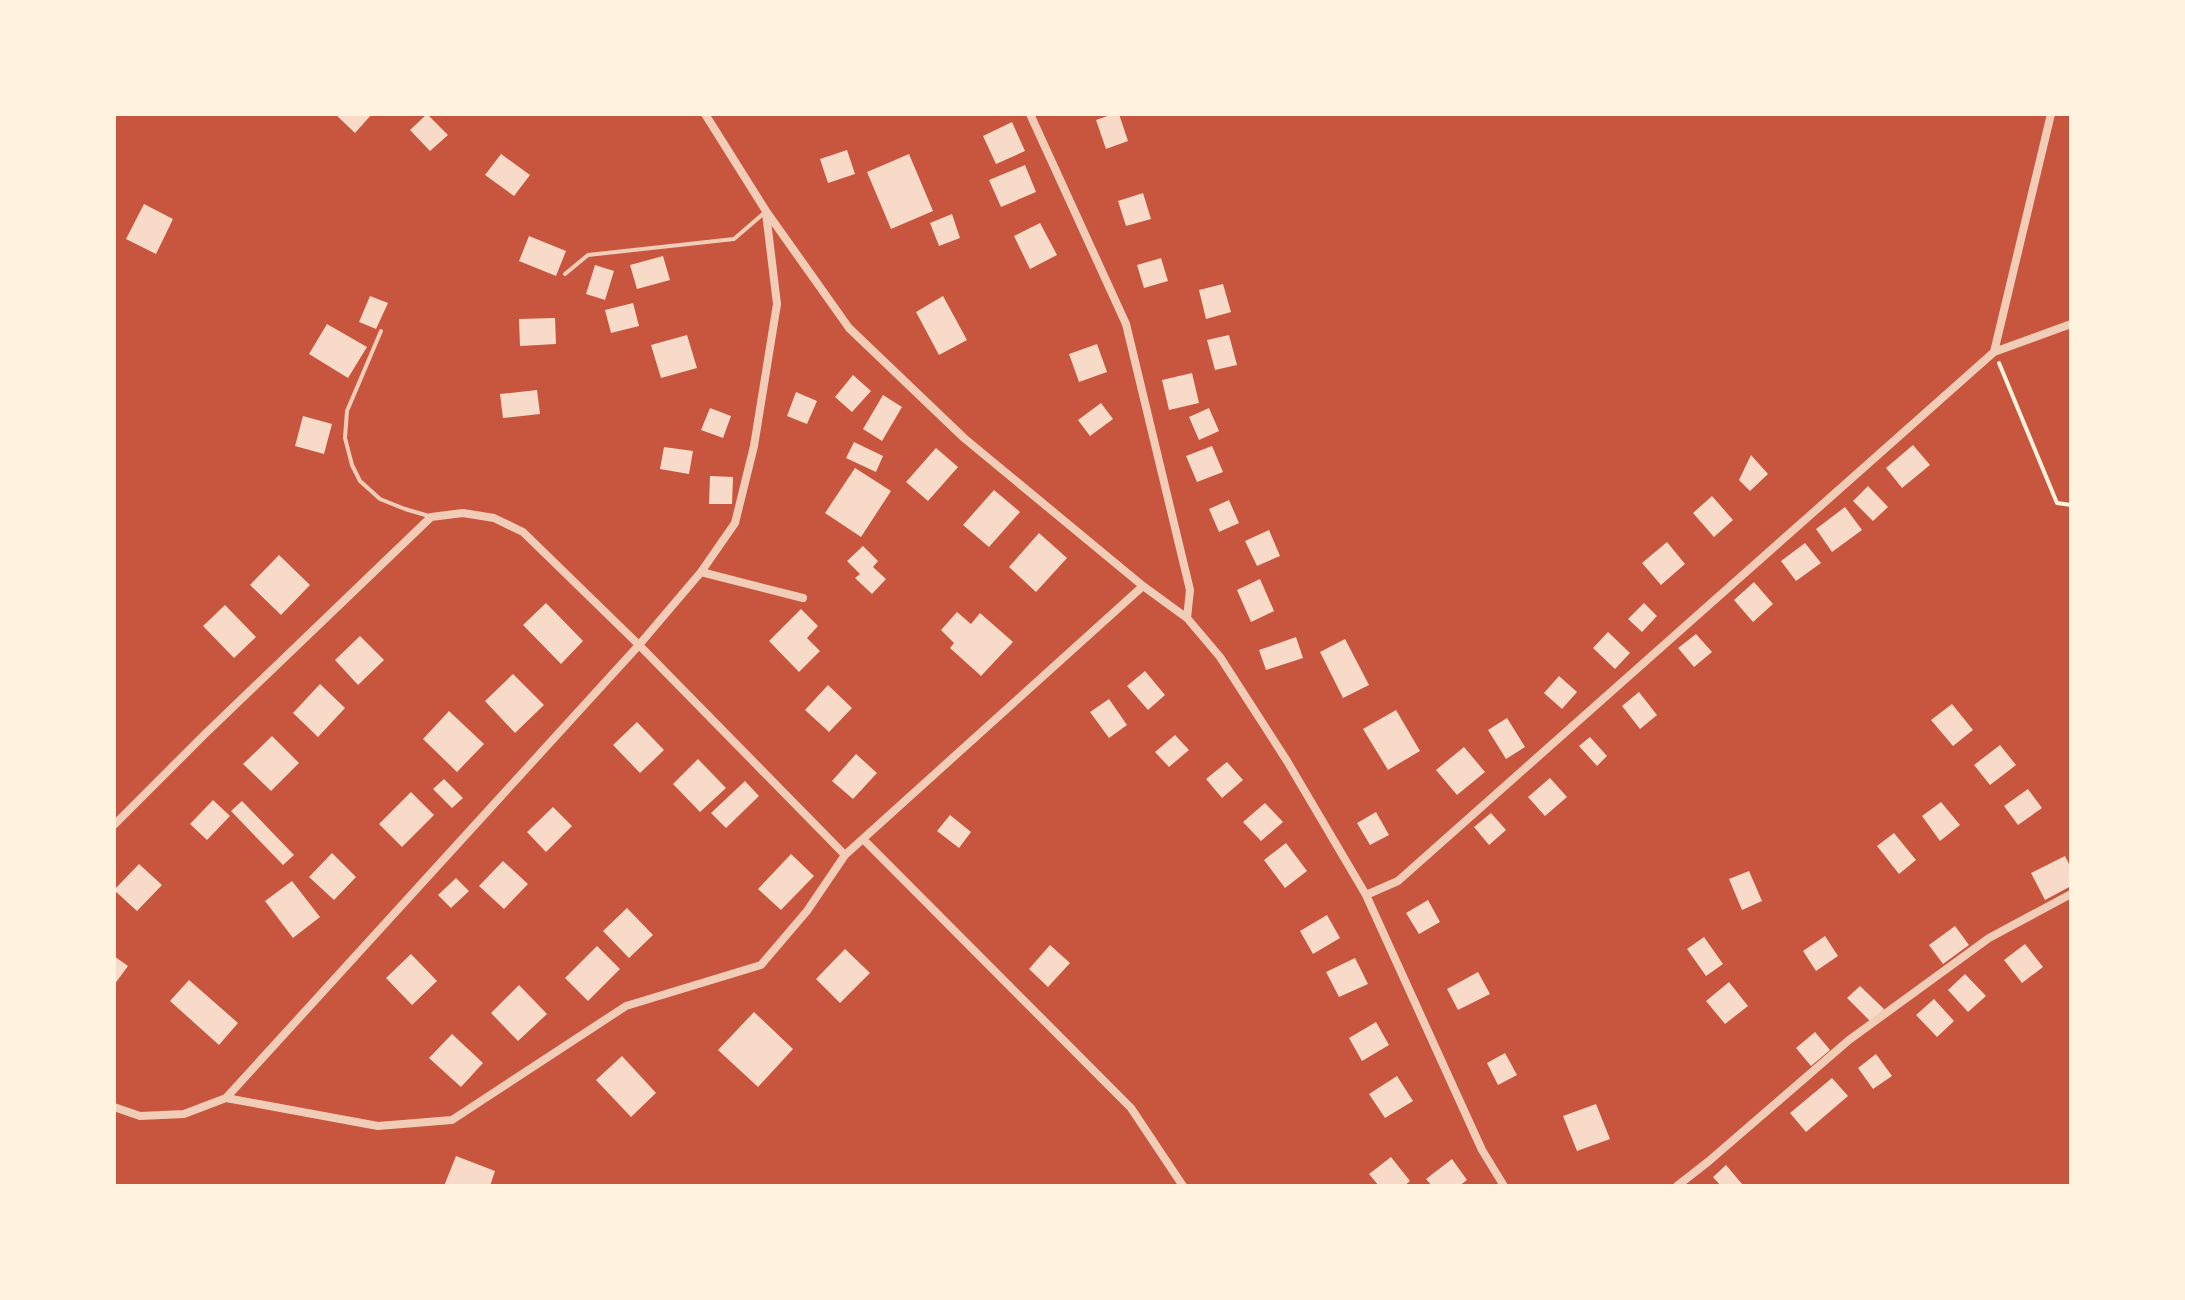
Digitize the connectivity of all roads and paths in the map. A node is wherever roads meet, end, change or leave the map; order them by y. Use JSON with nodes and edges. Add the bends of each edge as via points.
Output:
{"nodes":[{"id":1,"x":705,"y":114,"type":"edge"},
{"id":2,"x":1030,"y":114,"type":"edge"},
{"id":3,"x":2051,"y":114,"type":"edge"},
{"id":4,"x":766,"y":211,"type":"junction"},
{"id":5,"x":565,"y":274,"type":"dead end"},
{"id":6,"x":2071,"y":324,"type":"edge"},
{"id":7,"x":381,"y":331,"type":"dead end"},
{"id":8,"x":1994,"y":352,"type":"junction"},
{"id":9,"x":2071,"y":505,"type":"edge"},
{"id":10,"x":431,"y":517,"type":"junction"},
{"id":11,"x":701,"y":572,"type":"junction"},
{"id":12,"x":1143,"y":586,"type":"junction"},
{"id":13,"x":803,"y":598,"type":"dead end"},
{"id":14,"x":1187,"y":618,"type":"junction"},
{"id":15,"x":639,"y":645,"type":"junction"},
{"id":16,"x":114,"y":825,"type":"edge"},
{"id":17,"x":863,"y":839,"type":"junction"},
{"id":18,"x":845,"y":855,"type":"junction"},
{"id":19,"x":2071,"y":894,"type":"edge"},
{"id":20,"x":1366,"y":895,"type":"junction"},
{"id":21,"x":226,"y":1098,"type":"junction"},
{"id":22,"x":114,"y":1107,"type":"edge"},
{"id":23,"x":1183,"y":1186,"type":"edge"},
{"id":24,"x":1504,"y":1186,"type":"edge"},
{"id":25,"x":1677,"y":1186,"type":"edge"}],
"edges":[{"from":1,"to":4,"type":"street"},
{"from":2,"to":14,"type":"street","via":[[1126,324],[1190,590]]},
{"from":3,"to":8,"type":"street"},
{"from":4,"to":5,"type":"lane","via":[[734,239],[588,255]]},
{"from":4,"to":11,"type":"street","via":[[777,304],[754,446],[735,523]]},
{"from":4,"to":12,"type":"street","via":[[849,328],[964,438]]},
{"from":6,"to":8,"type":"street"},
{"from":7,"to":10,"type":"lane","via":[[347,411],[345,438],[352,465],[380,499]]},
{"from":8,"to":9,"type":"path","via":[[2057,503]]},
{"from":8,"to":20,"type":"street","via":[[1398,881]]},
{"from":10,"to":15,"type":"street","via":[[463,513],[494,518],[523,532]]},
{"from":10,"to":16,"type":"street"},
{"from":11,"to":13,"type":"street"},
{"from":11,"to":15,"type":"street"},
{"from":12,"to":14,"type":"street"},
{"from":12,"to":17,"type":"street"},
{"from":14,"to":20,"type":"street","via":[[1220,657]]},
{"from":15,"to":18,"type":"street"},
{"from":15,"to":21,"type":"street"},
{"from":17,"to":18,"type":"street"},
{"from":17,"to":23,"type":"street","via":[[1131,1108]]},
{"from":18,"to":21,"type":"street","via":[[761,965],[626,1006],[452,1120],[378,1126]]},
{"from":19,"to":25,"type":"street","via":[[1989,938],[1849,1040]]},
{"from":20,"to":24,"type":"street","via":[[1482,1150]]},
{"from":21,"to":22,"type":"street","via":[[184,1114],[140,1116]]}]}
